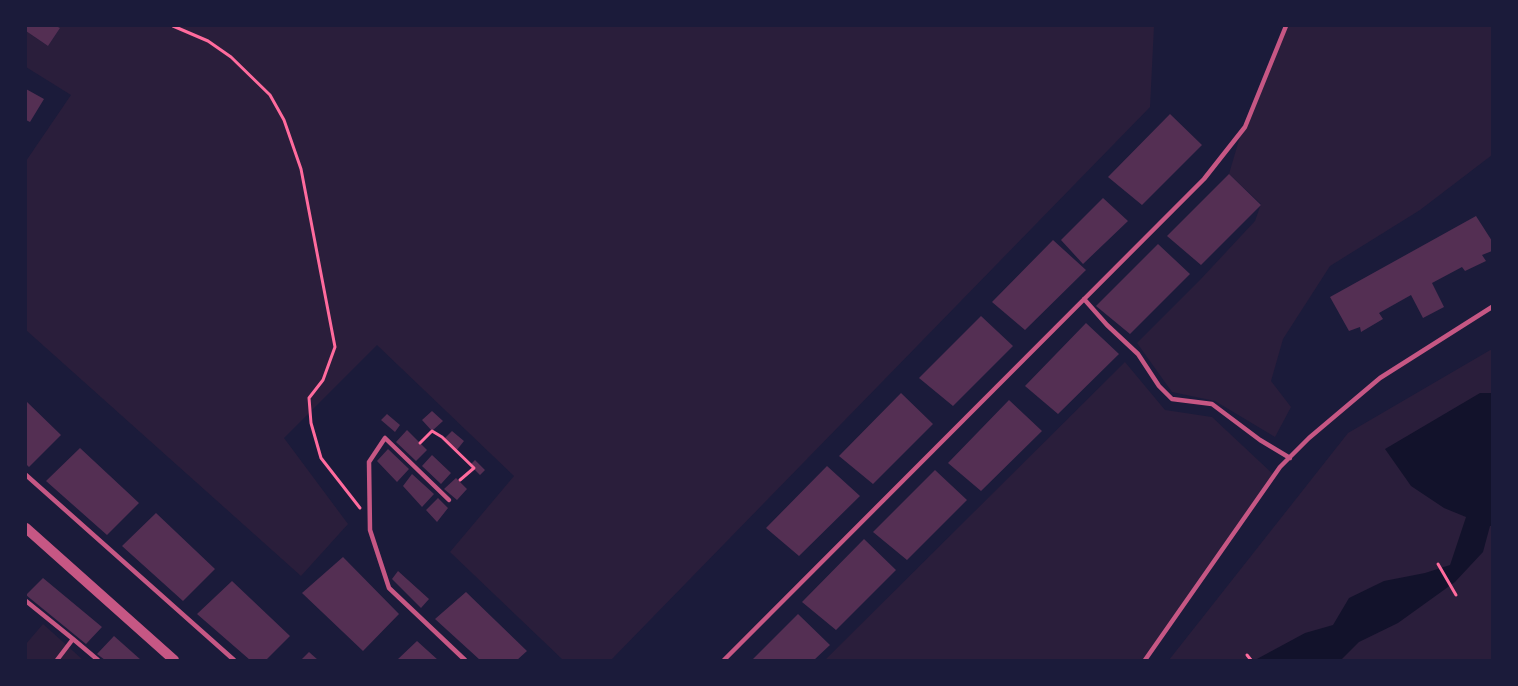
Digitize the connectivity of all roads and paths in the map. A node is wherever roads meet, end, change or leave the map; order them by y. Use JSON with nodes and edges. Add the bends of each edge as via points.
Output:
{"nodes":[{"id":1,"x":173,"y":26,"type":"edge"},
{"id":2,"x":1286,"y":26,"type":"edge"},
{"id":3,"x":1084,"y":299,"type":"junction"},
{"id":4,"x":1492,"y":307,"type":"edge"},
{"id":5,"x":420,"y":443,"type":"dead end"},
{"id":6,"x":1290,"y":458,"type":"junction"},
{"id":7,"x":26,"y":475,"type":"edge"},
{"id":8,"x":460,"y":480,"type":"dead end"},
{"id":9,"x":449,"y":500,"type":"dead end"},
{"id":10,"x":26,"y":528,"type":"edge"},
{"id":11,"x":370,"y":530,"type":"junction"},
{"id":12,"x":1438,"y":564,"type":"dead end"},
{"id":13,"x":1456,"y":595,"type":"dead end"},
{"id":14,"x":26,"y":601,"type":"edge"},
{"id":15,"x":73,"y":639,"type":"junction"},
{"id":16,"x":1247,"y":655,"type":"dead end"},
{"id":17,"x":57,"y":660,"type":"edge"},
{"id":18,"x":98,"y":660,"type":"edge"},
{"id":19,"x":174,"y":660,"type":"edge"},
{"id":20,"x":234,"y":660,"type":"edge"},
{"id":21,"x":465,"y":660,"type":"edge"},
{"id":22,"x":724,"y":660,"type":"edge"},
{"id":23,"x":1145,"y":660,"type":"edge"},
{"id":24,"x":1251,"y":660,"type":"edge"}],
"edges":[{"from":1,"to":11,"type":"path","via":[[207,40],[231,57],[270,95],[284,120],[302,168],[335,347],[323,380],[309,398],[311,423],[321,458],[358,504]]},
{"from":2,"to":3,"type":"lane","via":[[1245,127],[1204,179]]},
{"from":3,"to":6,"type":"lane","via":[[1138,354],[1172,399],[1212,404]]},
{"from":3,"to":22,"type":"lane"},
{"from":4,"to":6,"type":"lane","via":[[1380,378]]},
{"from":5,"to":8,"type":"path","via":[[432,431],[442,437],[474,468]]},
{"from":6,"to":23,"type":"lane"},
{"from":7,"to":20,"type":"lane"},
{"from":9,"to":11,"type":"lane","via":[[385,438],[369,462]]},
{"from":10,"to":19,"type":"street"},
{"from":11,"to":21,"type":"lane","via":[[389,588]]},
{"from":12,"to":13,"type":"path"},
{"from":14,"to":15,"type":"lane"},
{"from":15,"to":17,"type":"lane"},
{"from":15,"to":18,"type":"lane"},
{"from":16,"to":24,"type":"path"}]}
